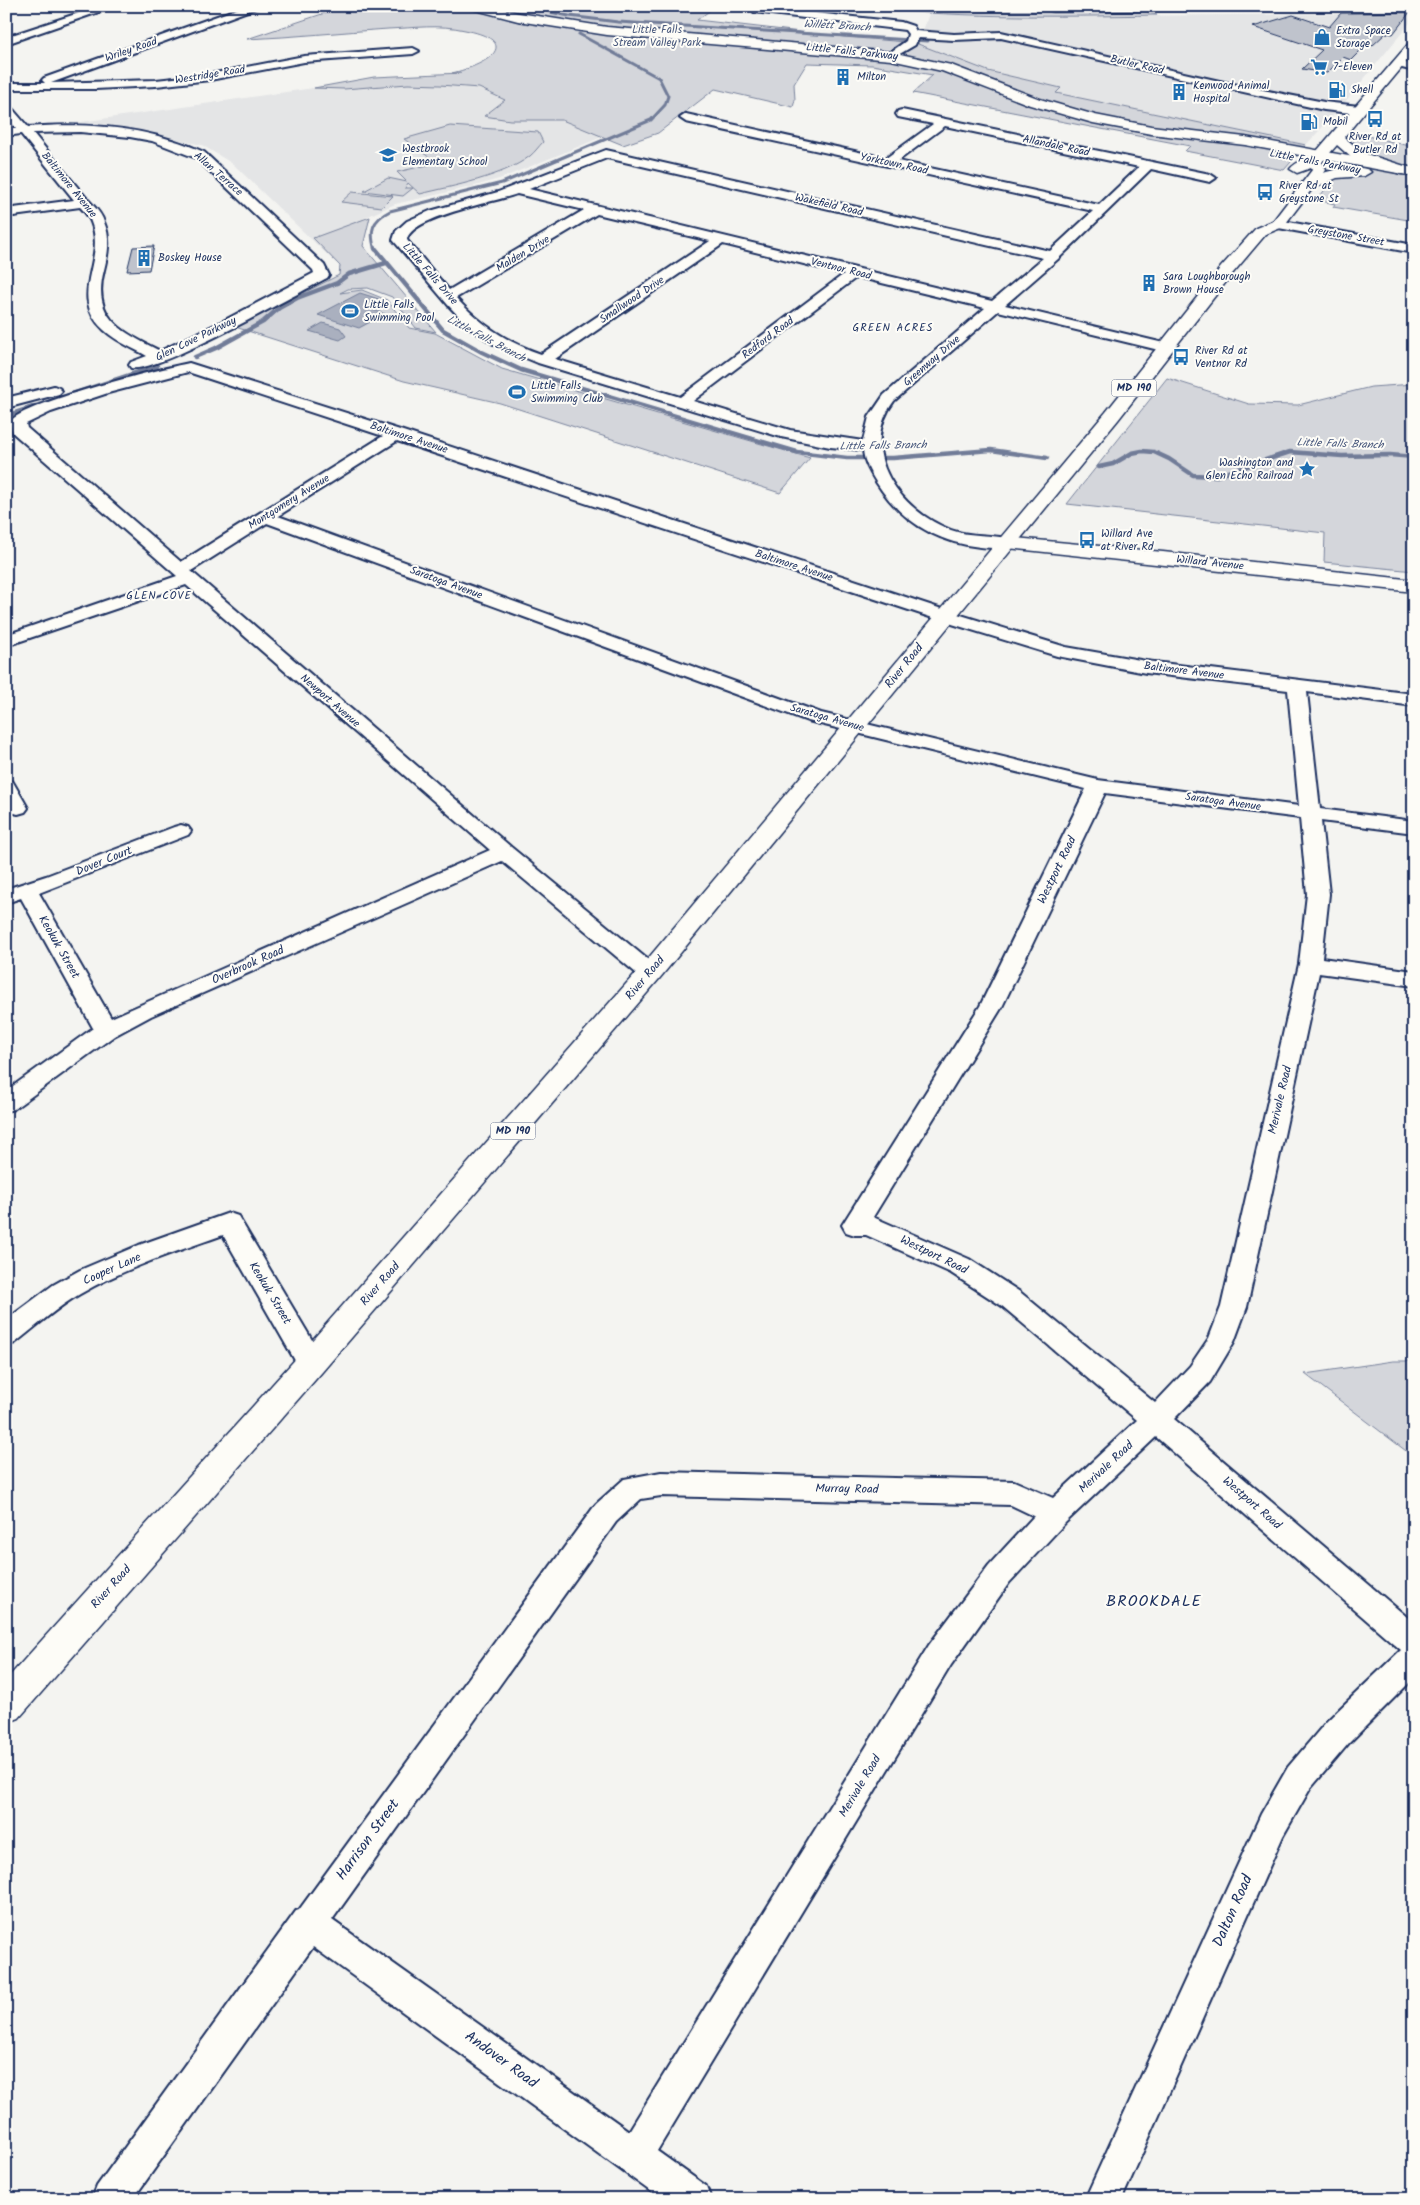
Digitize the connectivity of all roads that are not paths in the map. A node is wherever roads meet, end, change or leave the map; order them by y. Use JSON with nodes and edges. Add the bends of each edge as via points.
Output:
{"nodes":[{"id":1,"x":111,"y":6,"type":"edge"},
{"id":2,"x":256,"y":6,"type":"edge"},
{"id":3,"x":476,"y":6,"type":"edge"},
{"id":4,"x":1207,"y":6,"type":"edge"},
{"id":5,"x":1054,"y":8,"type":"dead end"},
{"id":6,"x":758,"y":11,"type":"edge"},
{"id":7,"x":912,"y":38,"type":"junction"},
{"id":8,"x":6,"y":41,"type":"edge"},
{"id":9,"x":1413,"y":46,"type":"edge"},
{"id":10,"x":413,"y":51,"type":"dead end"},
{"id":11,"x":891,"y":56,"type":"junction"},
{"id":12,"x":1398,"y":64,"type":"junction"},
{"id":13,"x":1414,"y":68,"type":"edge"},
{"id":14,"x":6,"y":86,"type":"edge"},
{"id":15,"x":34,"y":86,"type":"junction"},
{"id":16,"x":6,"y":95,"type":"edge"},
{"id":17,"x":6,"y":108,"type":"edge"},
{"id":18,"x":1359,"y":110,"type":"junction"},
{"id":19,"x":902,"y":114,"type":"dead end"},
{"id":20,"x":686,"y":118,"type":"dead end"},
{"id":21,"x":943,"y":122,"type":"junction"},
{"id":22,"x":25,"y":130,"type":"junction"},
{"id":23,"x":6,"y":132,"type":"edge"},
{"id":24,"x":1336,"y":138,"type":"junction"},
{"id":25,"x":606,"y":154,"type":"joint"},
{"id":26,"x":1318,"y":158,"type":"junction"},
{"id":27,"x":888,"y":162,"type":"junction"},
{"id":28,"x":1148,"y":165,"type":"junction"},
{"id":29,"x":1364,"y":172,"type":"junction"},
{"id":30,"x":1411,"y":174,"type":"edge"},
{"id":31,"x":1210,"y":178,"type":"dead end"},
{"id":32,"x":1288,"y":182,"type":"dead end"},
{"id":33,"x":1306,"y":186,"type":"junction"},
{"id":34,"x":516,"y":190,"type":"junction"},
{"id":35,"x":1277,"y":196,"type":"dead end"},
{"id":36,"x":85,"y":202,"type":"junction"},
{"id":37,"x":1102,"y":209,"type":"junction"},
{"id":38,"x":596,"y":210,"type":"junction"},
{"id":39,"x":6,"y":213,"type":"edge"},
{"id":40,"x":1267,"y":224,"type":"junction"},
{"id":41,"x":720,"y":240,"type":"junction"},
{"id":42,"x":1414,"y":249,"type":"edge"},
{"id":43,"x":1053,"y":256,"type":"junction"},
{"id":44,"x":854,"y":272,"type":"junction"},
{"id":45,"x":322,"y":276,"type":"joint"},
{"id":46,"x":449,"y":296,"type":"junction"},
{"id":47,"x":994,"y":307,"type":"junction"},
{"id":48,"x":1167,"y":348,"type":"junction"},
{"id":49,"x":161,"y":357,"type":"junction"},
{"id":50,"x":543,"y":360,"type":"junction"},
{"id":51,"x":189,"y":367,"type":"joint"},
{"id":52,"x":682,"y":402,"type":"junction"},
{"id":53,"x":6,"y":403,"type":"edge"},
{"id":54,"x":18,"y":422,"type":"joint"},
{"id":55,"x":397,"y":434,"type":"junction"},
{"id":56,"x":871,"y":454,"type":"junction"},
{"id":57,"x":265,"y":517,"type":"junction"},
{"id":58,"x":1005,"y":543,"type":"junction"},
{"id":59,"x":185,"y":574,"type":"junction"},
{"id":60,"x":1414,"y":586,"type":"edge"},
{"id":61,"x":945,"y":616,"type":"junction"},
{"id":62,"x":6,"y":641,"type":"edge"},
{"id":63,"x":1297,"y":685,"type":"junction"},
{"id":64,"x":1414,"y":700,"type":"edge"},
{"id":65,"x":854,"y":726,"type":"junction"},
{"id":66,"x":6,"y":786,"type":"edge"},
{"id":67,"x":1098,"y":786,"type":"junction"},
{"id":68,"x":18,"y":808,"type":"dead end"},
{"id":69,"x":1311,"y":814,"type":"junction"},
{"id":70,"x":1414,"y":828,"type":"edge"},
{"id":71,"x":181,"y":831,"type":"dead end"},
{"id":72,"x":504,"y":852,"type":"junction"},
{"id":73,"x":16,"y":893,"type":"edge"},
{"id":74,"x":1310,"y":964,"type":"junction"},
{"id":75,"x":650,"y":973,"type":"junction"},
{"id":76,"x":1414,"y":979,"type":"edge"},
{"id":77,"x":106,"y":1030,"type":"junction"},
{"id":78,"x":6,"y":1103,"type":"edge"},
{"id":79,"x":229,"y":1223,"type":"joint"},
{"id":80,"x":6,"y":1335,"type":"edge"},
{"id":81,"x":311,"y":1362,"type":"junction"},
{"id":82,"x":1156,"y":1420,"type":"junction"},
{"id":83,"x":634,"y":1488,"type":"joint"},
{"id":84,"x":1056,"y":1513,"type":"junction"},
{"id":85,"x":1414,"y":1642,"type":"edge"},
{"id":86,"x":1414,"y":1656,"type":"edge"},
{"id":87,"x":6,"y":1706,"type":"edge"},
{"id":88,"x":308,"y":1923,"type":"junction"},
{"id":89,"x":634,"y":2156,"type":"junction"},
{"id":90,"x":110,"y":2199,"type":"edge"},
{"id":91,"x":692,"y":2199,"type":"edge"},
{"id":92,"x":1103,"y":2199,"type":"edge"}],
"edges":[{"from":1,"to":8,"type":"street"},
{"from":2,"to":15,"type":"street","name":"Wriley Road"},
{"from":3,"to":11,"type":"main road","name":"Little Falls Parkway","via":[[518,17],[607,31]]},
{"from":4,"to":5,"type":"street"},
{"from":6,"to":7,"type":"street","name":"Butler Road","via":[[901,26],[910,28]]},
{"from":7,"to":11,"type":"street"},
{"from":7,"to":18,"type":"street","name":"Butler Road","via":[[1001,35],[1233,87]]},
{"from":9,"to":12,"type":"main road","name":"River Road","number":"MD 190"},
{"from":10,"to":15,"type":"street","name":"Westridge Road","via":[[304,59],[156,83]]},
{"from":11,"to":26,"type":"main road","name":"Little Falls Parkway","via":[[946,68],[1035,102],[1093,119],[1218,139],[1241,148]]},
{"from":12,"to":13,"type":"street"},
{"from":12,"to":18,"type":"main road","name":"River Road","number":"MD 190"},
{"from":14,"to":15,"type":"street","name":"Westridge Road"},
{"from":15,"to":16,"type":"street","name":"Wriley Road"},
{"from":17,"to":22,"type":"street","name":"Baltimore Avenue"},
{"from":18,"to":24,"type":"main road","name":"River Road","number":"MD 190"},
{"from":19,"to":21,"type":"street","name":"Allandale Road"},
{"from":20,"to":27,"type":"street","name":"Yorktown Road"},
{"from":21,"to":27,"type":"street"},
{"from":21,"to":28,"type":"street","name":"Allandale Road"},
{"from":22,"to":23,"type":"street","name":"Allan Terrace"},
{"from":22,"to":36,"type":"street","name":"Baltimore Avenue"},
{"from":22,"to":45,"type":"street","name":"Allan Terrace","via":[[122,132],[186,148],[200,155],[319,268]]},
{"from":24,"to":26,"type":"main road","name":"River Road","number":"MD 190"},
{"from":24,"to":30,"type":"main road","via":[[1358,156]]},
{"from":25,"to":34,"type":"street","name":"Little Falls Drive"},
{"from":25,"to":43,"type":"street","name":"Wakefield Road"},
{"from":26,"to":29,"type":"main road","name":"Little Falls Parkway"},
{"from":26,"to":30,"type":"main road","name":"Little Falls Parkway"},
{"from":26,"to":32,"type":"main road","name":"River Road","number":"MD 190","via":[[1298,168]]},
{"from":26,"to":33,"type":"main road","name":"River Road","number":"MD 190","via":[[1319,170]]},
{"from":27,"to":37,"type":"street","name":"Yorktown Road"},
{"from":28,"to":31,"type":"street","name":"Allandale Road"},
{"from":28,"to":37,"type":"street","name":"Greenway Drive"},
{"from":29,"to":30,"type":"main road","name":"Little Falls Parkway"},
{"from":29,"to":33,"type":"main road","via":[[1328,176]]},
{"from":33,"to":40,"type":"main road","name":"River Road","number":"MD 190"},
{"from":34,"to":38,"type":"street","name":"Ventnor Road"},
{"from":34,"to":46,"type":"street","name":"Little Falls Drive","via":[[435,214],[412,224],[401,234],[400,240]]},
{"from":35,"to":40,"type":"main road","via":[[1279,203]]},
{"from":36,"to":39,"type":"street"},
{"from":36,"to":49,"type":"street","name":"Baltimore Avenue","via":[[97,218],[103,235],[92,288],[96,309],[114,332]]},
{"from":37,"to":43,"type":"street","name":"Greenway Drive"},
{"from":38,"to":41,"type":"street","name":"Ventnor Road"},
{"from":38,"to":46,"type":"street","name":"Malden Drive"},
{"from":40,"to":42,"type":"street","name":"Greystone Street"},
{"from":40,"to":48,"type":"main road","name":"River Road","number":"MD 190"},
{"from":41,"to":44,"type":"street","name":"Ventnor Road"},
{"from":41,"to":50,"type":"street","name":"Smallwood Drive"},
{"from":43,"to":47,"type":"street","name":"Greenway Drive"},
{"from":44,"to":47,"type":"street","name":"Ventnor Road"},
{"from":44,"to":52,"type":"street","name":"Redford Road"},
{"from":45,"to":49,"type":"street","name":"Glen Cove Parkway"},
{"from":46,"to":50,"type":"street","name":"Little Falls Drive","via":[[487,334]]},
{"from":47,"to":48,"type":"street","name":"Ventnor Road"},
{"from":47,"to":56,"type":"street","name":"Greenway Drive","via":[[888,398],[874,423]]},
{"from":48,"to":58,"type":"main road","name":"River Road","number":"MD 190"},
{"from":49,"to":53,"type":"street","name":"Glen Cove Parkway"},
{"from":50,"to":52,"type":"street","name":"Little Falls Drive"},
{"from":51,"to":54,"type":"street","name":"Glen Cove Parkway","via":[[89,394],[28,415]]},
{"from":51,"to":55,"type":"street","name":"Baltimore Avenue"},
{"from":52,"to":56,"type":"street","name":"Little Falls Drive","via":[[787,434]]},
{"from":54,"to":59,"type":"street","name":"Newport Avenue","via":[[19,430]]},
{"from":55,"to":57,"type":"street","name":"Montgomery Avenue"},
{"from":55,"to":61,"type":"street","name":"Baltimore Avenue"},
{"from":56,"to":58,"type":"street","via":[[900,504],[934,529],[980,542]]},
{"from":57,"to":59,"type":"street","name":"Montgomery Avenue"},
{"from":57,"to":65,"type":"street","name":"Saratoga Avenue","via":[[815,717]]},
{"from":58,"to":60,"type":"main road","name":"Willard Avenue"},
{"from":58,"to":61,"type":"main road","name":"River Road","number":"MD 190"},
{"from":59,"to":62,"type":"street","name":"Montgomery Avenue"},
{"from":59,"to":72,"type":"street","name":"Newport Avenue"},
{"from":61,"to":63,"type":"street","name":"Baltimore Avenue","via":[[1063,652],[1146,667]]},
{"from":61,"to":65,"type":"main road","name":"River Road","number":"MD 190"},
{"from":63,"to":64,"type":"street","name":"Baltimore Avenue"},
{"from":63,"to":69,"type":"street","name":"Merivale Road"},
{"from":65,"to":67,"type":"street","name":"Saratoga Avenue"},
{"from":65,"to":75,"type":"main road","name":"River Road","number":"MD 190"},
{"from":66,"to":68,"type":"street"},
{"from":67,"to":69,"type":"street","name":"Saratoga Avenue"},
{"from":67,"to":82,"type":"street","name":"Westport Road","via":[[991,1007],[855,1225],[869,1225],[960,1266],[1004,1294]]},
{"from":69,"to":70,"type":"street","name":"Saratoga Avenue"},
{"from":69,"to":74,"type":"street","name":"Merivale Road","via":[[1318,894]]},
{"from":71,"to":73,"type":"street","name":"Dover Court","via":[[53,882]]},
{"from":72,"to":75,"type":"street","name":"Newport Avenue"},
{"from":72,"to":77,"type":"street","name":"Overbrook Road"},
{"from":73,"to":77,"type":"street","name":"Keokuk Street"},
{"from":74,"to":76,"type":"street"},
{"from":74,"to":82,"type":"street","name":"Merivale Road","via":[[1234,1307],[1221,1342],[1200,1374]]},
{"from":75,"to":81,"type":"main road","name":"River Road","number":"MD 190"},
{"from":77,"to":78,"type":"street","name":"Overbrook Road"},
{"from":79,"to":80,"type":"street","name":"Cooper Lane","via":[[84,1280]]},
{"from":79,"to":81,"type":"street","name":"Keokuk Street"},
{"from":81,"to":87,"type":"main road","name":"River Road","number":"MD 190"},
{"from":82,"to":84,"type":"street","name":"Merivale Road"},
{"from":82,"to":85,"type":"street","name":"Westport Road"},
{"from":83,"to":84,"type":"street","name":"Murray Road","via":[[660,1484],[1014,1493]]},
{"from":83,"to":88,"type":"street","name":"Harrison Street","via":[[606,1513]]},
{"from":84,"to":89,"type":"street","name":"Merivale Road","via":[[999,1574],[940,1655]]},
{"from":86,"to":92,"type":"street","name":"Dalton Road","via":[[1338,1732],[1299,1778],[1272,1824]]},
{"from":88,"to":89,"type":"street","name":"Andover Road"},
{"from":88,"to":90,"type":"street","name":"Harrison Street"},
{"from":89,"to":91,"type":"street","name":"Andover Road"}]}
